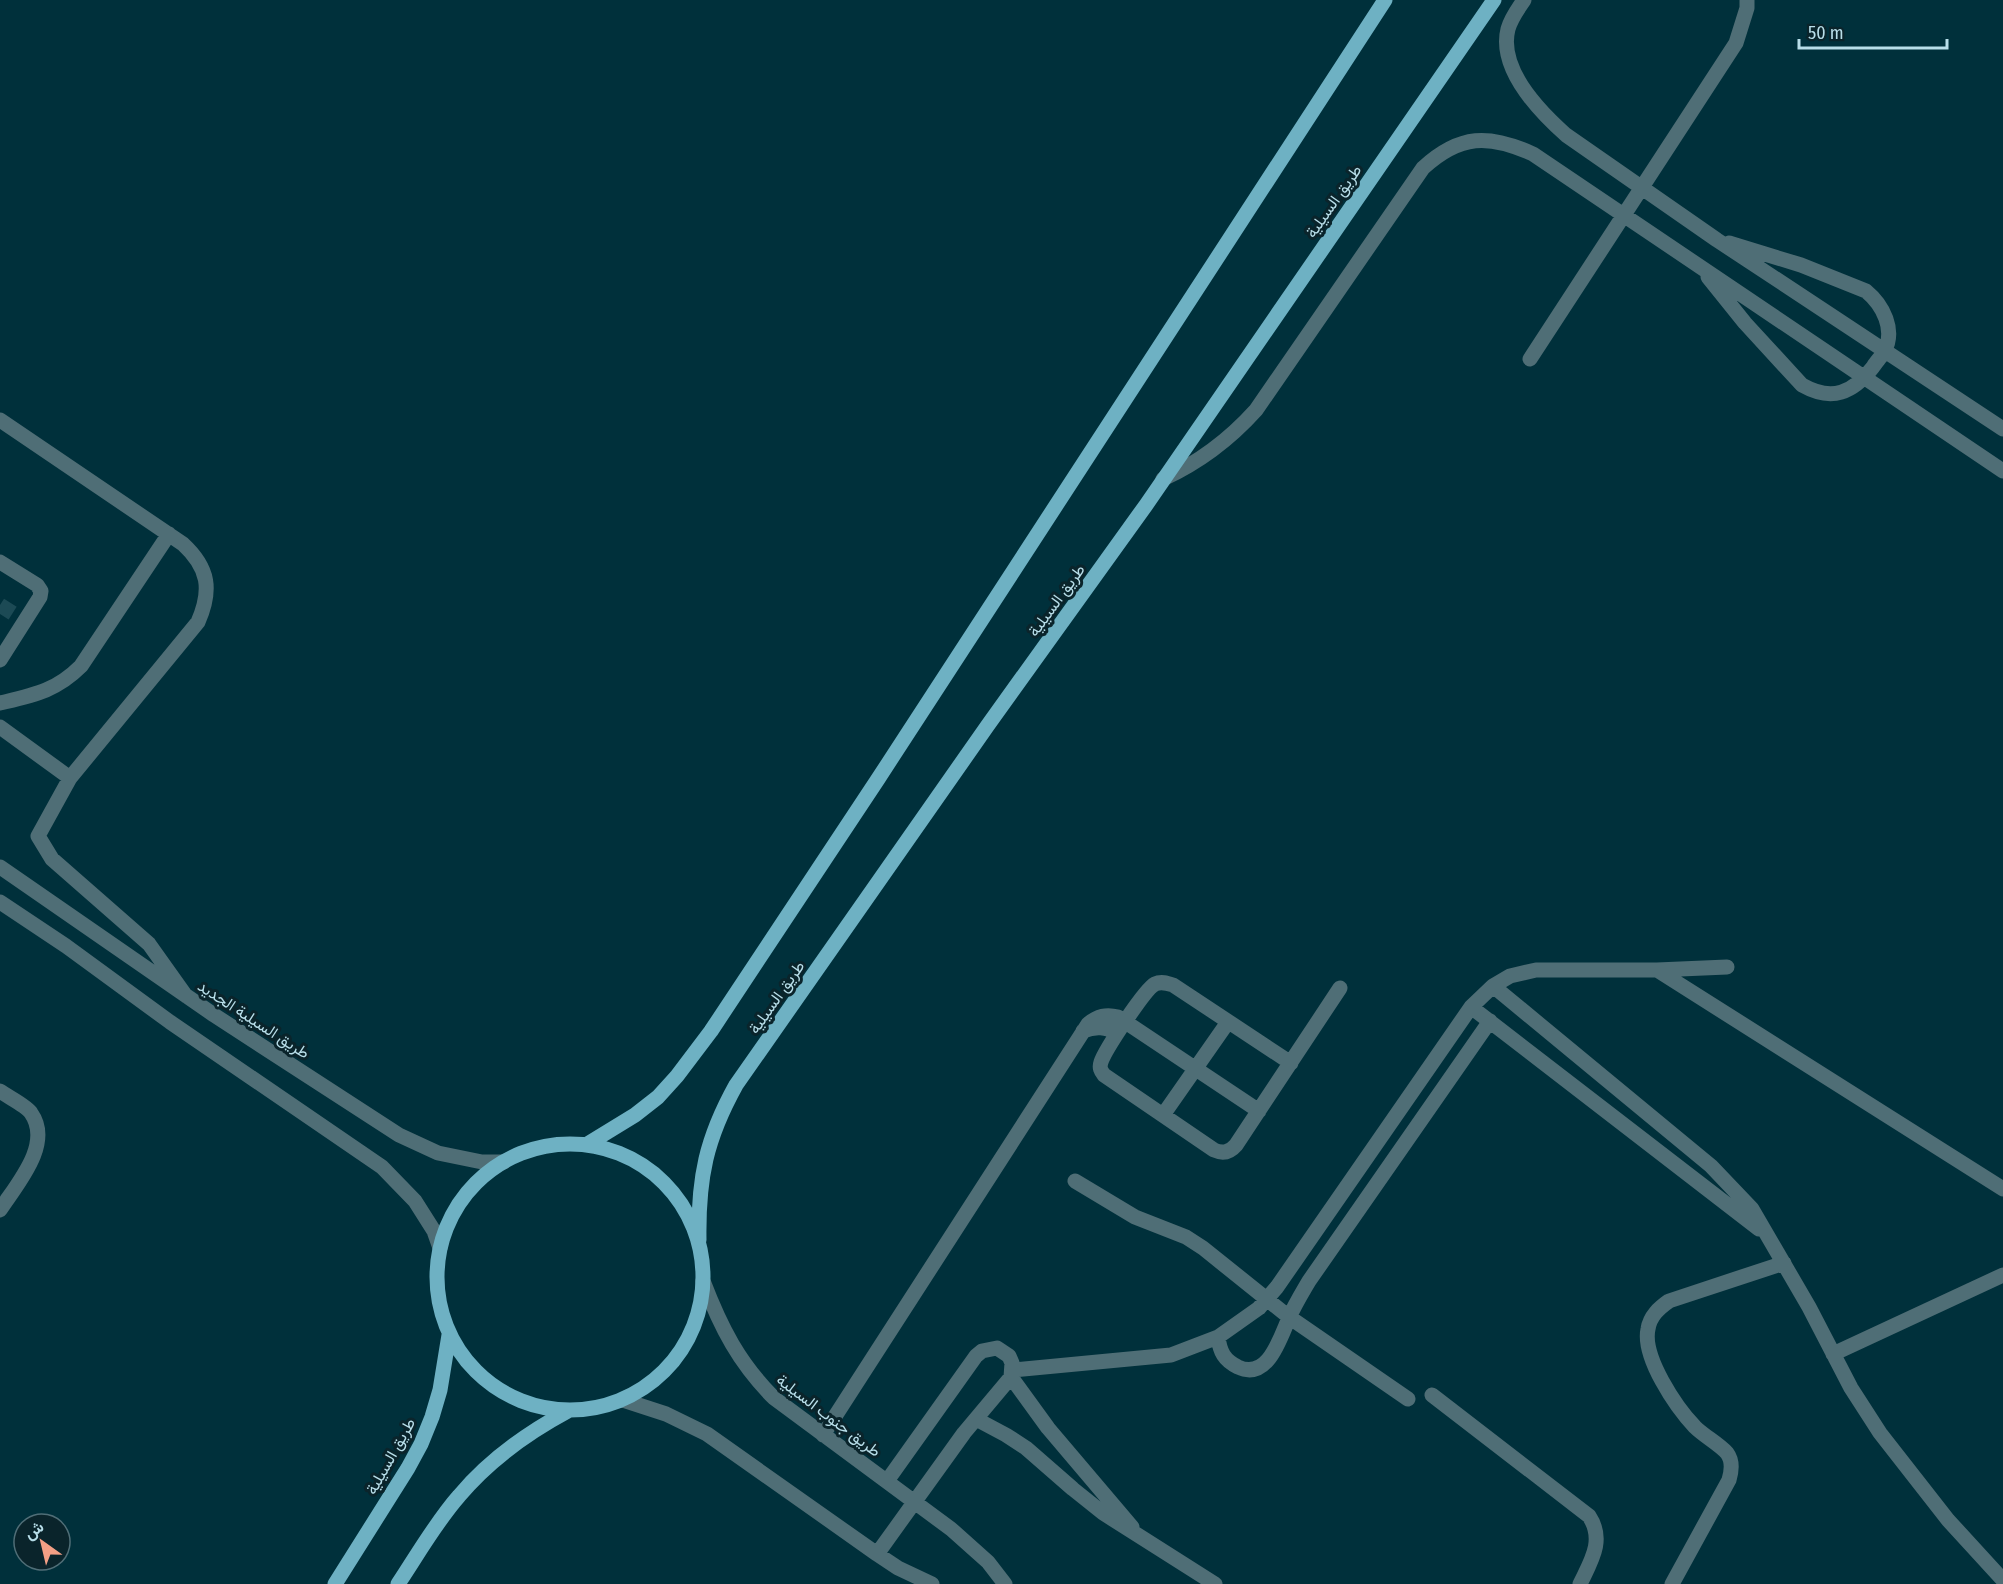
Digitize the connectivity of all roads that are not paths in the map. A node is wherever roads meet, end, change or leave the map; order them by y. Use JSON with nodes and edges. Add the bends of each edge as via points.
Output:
{"nodes":[{"id":1,"x":1385,"y":0,"type":"edge"},
{"id":2,"x":1494,"y":0,"type":"edge"},
{"id":3,"x":1524,"y":0,"type":"edge"},
{"id":4,"x":1747,"y":0,"type":"edge"},
{"id":5,"x":1642,"y":187,"type":"junction"},
{"id":6,"x":1624,"y":215,"type":"junction"},
{"id":7,"x":1717,"y":240,"type":"junction"},
{"id":8,"x":1699,"y":265,"type":"junction"},
{"id":9,"x":1885,"y":351,"type":"junction"},
{"id":10,"x":1530,"y":359,"type":"dead end"},
{"id":11,"x":1864,"y":378,"type":"junction"},
{"id":12,"x":0,"y":420,"type":"edge"},
{"id":13,"x":2003,"y":429,"type":"edge"},
{"id":14,"x":2003,"y":471,"type":"edge"},
{"id":15,"x":1163,"y":479,"type":"junction"},
{"id":16,"x":169,"y":534,"type":"junction"},
{"id":17,"x":0,"y":562,"type":"edge"},
{"id":18,"x":0,"y":660,"type":"edge"},
{"id":19,"x":0,"y":703,"type":"edge"},
{"id":20,"x":0,"y":727,"type":"edge"},
{"id":21,"x":70,"y":778,"type":"junction"},
{"id":22,"x":0,"y":867,"type":"edge"},
{"id":23,"x":0,"y":902,"type":"edge"},
{"id":24,"x":1727,"y":967,"type":"dead end"},
{"id":25,"x":1657,"y":970,"type":"junction"},
{"id":26,"x":1492,"y":986,"type":"junction"},
{"id":27,"x":1340,"y":988,"type":"dead end"},
{"id":28,"x":186,"y":996,"type":"junction"},
{"id":29,"x":1471,"y":1007,"type":"junction"},
{"id":30,"x":1490,"y":1021,"type":"junction"},
{"id":31,"x":1228,"y":1022,"type":"junction"},
{"id":32,"x":1121,"y":1027,"type":"junction"},
{"id":33,"x":1291,"y":1064,"type":"junction"},
{"id":34,"x":1195,"y":1068,"type":"junction"},
{"id":35,"x":0,"y":1091,"type":"edge"},
{"id":36,"x":1259,"y":1111,"type":"junction"},
{"id":37,"x":1163,"y":1115,"type":"junction"},
{"id":38,"x":586,"y":1145,"type":"junction"},
{"id":39,"x":504,"y":1162,"type":"junction"},
{"id":40,"x":1075,"y":1181,"type":"dead end"},
{"id":41,"x":2003,"y":1189,"type":"edge"},
{"id":42,"x":0,"y":1210,"type":"edge"},
{"id":43,"x":1770,"y":1238,"type":"junction"},
{"id":44,"x":699,"y":1240,"type":"junction"},
{"id":45,"x":440,"y":1248,"type":"junction"},
{"id":46,"x":1784,"y":1263,"type":"junction"},
{"id":47,"x":2003,"y":1275,"type":"edge"},
{"id":48,"x":703,"y":1281,"type":"junction"},
{"id":49,"x":1267,"y":1298,"type":"junction"},
{"id":50,"x":1289,"y":1317,"type":"junction"},
{"id":51,"x":449,"y":1335,"type":"junction"},
{"id":52,"x":1218,"y":1337,"type":"junction"},
{"id":53,"x":1833,"y":1354,"type":"junction"},
{"id":54,"x":1012,"y":1374,"type":"junction"},
{"id":55,"x":1432,"y":1395,"type":"dead end"},
{"id":56,"x":1408,"y":1399,"type":"dead end"},
{"id":57,"x":622,"y":1400,"type":"junction"},
{"id":58,"x":568,"y":1411,"type":"junction"},
{"id":59,"x":976,"y":1419,"type":"junction"},
{"id":60,"x":823,"y":1435,"type":"junction"},
{"id":61,"x":888,"y":1480,"type":"junction"},
{"id":62,"x":915,"y":1501,"type":"junction"},
{"id":63,"x":1138,"y":1534,"type":"junction"},
{"id":64,"x":877,"y":1554,"type":"junction"},
{"id":65,"x":2003,"y":1580,"type":"edge"},
{"id":66,"x":335,"y":1584,"type":"edge"},
{"id":67,"x":398,"y":1584,"type":"edge"},
{"id":68,"x":932,"y":1584,"type":"edge"},
{"id":69,"x":1005,"y":1584,"type":"edge"},
{"id":70,"x":1215,"y":1584,"type":"edge"},
{"id":71,"x":1580,"y":1584,"type":"edge"},
{"id":72,"x":1672,"y":1584,"type":"edge"}],
"edges":[{"from":1,"to":38,"type":"main road","via":[[700,1046],[658,1097]]},
{"from":2,"to":15,"type":"main road","name":"طريق السيلية"},
{"from":3,"to":5,"type":"street","via":[[1513,17],[1506,40],[1516,76],[1550,121]]},
{"from":4,"to":5,"type":"street","via":[[1736,43]]},
{"from":5,"to":6,"type":"street"},
{"from":5,"to":7,"type":"street"},
{"from":6,"to":8,"type":"street"},
{"from":6,"to":10,"type":"street"},
{"from":6,"to":15,"type":"street","via":[[1533,154],[1507,143],[1482,140],[1446,150],[1414,180],[1256,410],[1206,456]]},
{"from":7,"to":9,"type":"street"},
{"from":7,"to":9,"type":"street","via":[[1866,291],[1886,316]]},
{"from":8,"to":11,"type":"street"},
{"from":8,"to":11,"type":"street","via":[[1802,385],[1819,393],[1839,393]]},
{"from":9,"to":11,"type":"street"},
{"from":9,"to":13,"type":"street"},
{"from":11,"to":14,"type":"street"},
{"from":12,"to":16,"type":"street"},
{"from":15,"to":44,"type":"main road","name":"طريق السيلية","via":[[736,1085],[709,1143],[701,1175]]},
{"from":16,"to":19,"type":"street","via":[[81,666],[50,689]]},
{"from":16,"to":21,"type":"street","via":[[196,556],[204,571],[205,606],[198,622]]},
{"from":17,"to":18,"type":"street","via":[[42,591]]},
{"from":20,"to":21,"type":"street"},
{"from":21,"to":28,"type":"street","via":[[38,836],[52,859],[149,944]]},
{"from":22,"to":28,"type":"street","name":"طريق السيلية الجديد"},
{"from":23,"to":45,"type":"street","via":[[382,1167],[416,1200]]},
{"from":24,"to":25,"type":"street"},
{"from":25,"to":26,"type":"street","via":[[1536,970],[1510,976]]},
{"from":25,"to":41,"type":"street"},
{"from":26,"to":29,"type":"street"},
{"from":26,"to":43,"type":"street","via":[[1711,1166],[1752,1209]]},
{"from":27,"to":33,"type":"street"},
{"from":28,"to":39,"type":"street","name":"طريق السيلية الجديد","via":[[418,1145],[449,1156]]},
{"from":29,"to":30,"type":"street"},
{"from":29,"to":49,"type":"street"},
{"from":30,"to":43,"type":"street"},
{"from":30,"to":50,"type":"street","via":[[1309,1281]]},
{"from":31,"to":32,"type":"street","via":[[1173,985],[1161,982],[1151,986]]},
{"from":31,"to":33,"type":"street"},
{"from":31,"to":34,"type":"street"},
{"from":32,"to":34,"type":"street"},
{"from":32,"to":37,"type":"street","via":[[1102,1059],[1101,1072]]},
{"from":32,"to":60,"type":"street","via":[[1083,1032]]},
{"from":33,"to":36,"type":"street"},
{"from":34,"to":36,"type":"street"},
{"from":34,"to":37,"type":"street"},
{"from":35,"to":42,"type":"street","via":[[31,1112],[39,1132],[35,1154]]},
{"from":36,"to":37,"type":"street","via":[[1236,1145],[1226,1152],[1214,1150]]},
{"from":38,"to":39,"type":"main road","via":[[558,1145]]},
{"from":38,"to":44,"type":"main road","via":[[616,1152],[645,1166],[668,1186],[687,1211]]},
{"from":39,"to":45,"type":"main road","via":[[486,1174],[463,1199]]},
{"from":40,"to":49,"type":"street","via":[[1135,1217],[1186,1237]]},
{"from":43,"to":46,"type":"street"},
{"from":44,"to":48,"type":"main road"},
{"from":45,"to":51,"type":"main road","via":[[437,1278],[440,1307]]},
{"from":46,"to":53,"type":"street"},
{"from":46,"to":72,"type":"street","via":[[1669,1300],[1650,1321],[1647,1336],[1664,1384],[1695,1428],[1726,1453],[1732,1466],[1729,1479]]},
{"from":47,"to":53,"type":"street"},
{"from":48,"to":57,"type":"main road","via":[[699,1311],[688,1340],[649,1385]]},
{"from":48,"to":60,"type":"street","name":"طريق جنوب السيلية","via":[[724,1333],[754,1379]]},
{"from":49,"to":50,"type":"street"},
{"from":49,"to":52,"type":"street"},
{"from":50,"to":52,"type":"street","via":[[1279,1343],[1266,1362],[1255,1369],[1242,1369],[1229,1362],[1220,1351]]},
{"from":50,"to":56,"type":"street"},
{"from":51,"to":58,"type":"main road","via":[[465,1360],[486,1381],[511,1397],[539,1407]]},
{"from":51,"to":66,"type":"main road","name":"طريق السيلية","via":[[440,1390],[421,1443]]},
{"from":52,"to":54,"type":"street","via":[[1171,1356]]},
{"from":53,"to":65,"type":"street","via":[[1851,1388],[1912,1476]]},
{"from":54,"to":59,"type":"street"},
{"from":54,"to":61,"type":"street","via":[[1012,1363],[1004,1351],[982,1351]]},
{"from":54,"to":63,"type":"street","via":[[1048,1428]]},
{"from":55,"to":71,"type":"street","via":[[1589,1516],[1596,1528],[1597,1547]]},
{"from":57,"to":58,"type":"main road"},
{"from":57,"to":64,"type":"street","via":[[666,1414],[707,1434]]},
{"from":58,"to":67,"type":"main road","via":[[537,1428],[482,1470],[451,1506]]},
{"from":59,"to":62,"type":"street"},
{"from":59,"to":63,"type":"street","via":[[1026,1448],[1087,1502]]},
{"from":60,"to":61,"type":"street","name":"طريق جنوب السيلية"},
{"from":61,"to":62,"type":"street","name":"طريق جنوب السيلية"},
{"from":62,"to":64,"type":"street"},
{"from":62,"to":69,"type":"street","name":"طريق جنوب السيلية","via":[[970,1544]]},
{"from":63,"to":70,"type":"street"},
{"from":64,"to":68,"type":"street"}]}
